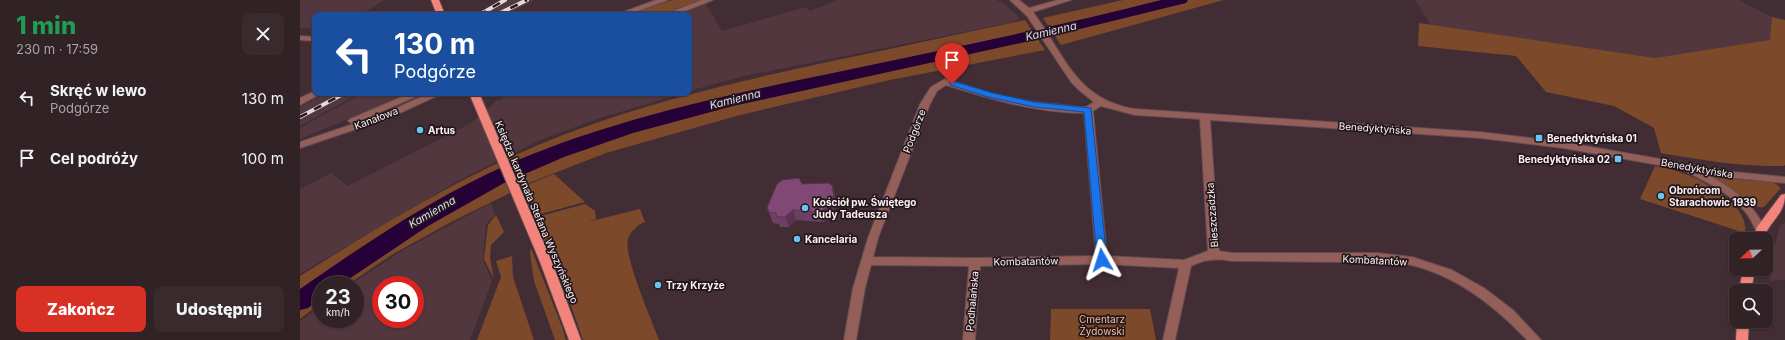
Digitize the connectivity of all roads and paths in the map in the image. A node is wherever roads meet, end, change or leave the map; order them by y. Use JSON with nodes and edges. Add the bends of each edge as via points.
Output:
{"nodes":[{"id":1,"x":435,"y":0,"type":"edge"},
{"id":2,"x":664,"y":0,"type":"edge"},
{"id":3,"x":709,"y":0,"type":"edge"},
{"id":4,"x":1014,"y":0,"type":"edge"},
{"id":5,"x":1067,"y":0,"type":"edge"},
{"id":6,"x":440,"y":12,"type":"edge"},
{"id":7,"x":628,"y":12,"type":"edge"},
{"id":8,"x":675,"y":12,"type":"edge"},
{"id":9,"x":1030,"y":14,"type":"junction"},
{"id":10,"x":300,"y":38,"type":"edge"},
{"id":11,"x":312,"y":39,"type":"edge"},
{"id":12,"x":312,"y":96,"type":"edge"},
{"id":13,"x":412,"y":96,"type":"edge"},
{"id":14,"x":431,"y":96,"type":"edge"},
{"id":15,"x":475,"y":96,"type":"edge"},
{"id":16,"x":300,"y":102,"type":"edge"},
{"id":17,"x":1100,"y":103,"type":"junction"},
{"id":18,"x":1088,"y":110,"type":"junction"},
{"id":19,"x":1205,"y":117,"type":"junction"},
{"id":20,"x":313,"y":140,"type":"junction"},
{"id":21,"x":300,"y":145,"type":"edge"},
{"id":22,"x":1680,"y":165,"type":"junction"},
{"id":23,"x":1785,"y":180,"type":"edge"},
{"id":24,"x":1785,"y":198,"type":"edge"},
{"id":25,"x":1759,"y":232,"type":"edge"},
{"id":26,"x":1760,"y":232,"type":"edge"},
{"id":27,"x":1214,"y":254,"type":"junction"},
{"id":28,"x":1102,"y":260,"type":"junction"},
{"id":29,"x":867,"y":261,"type":"junction"},
{"id":30,"x":975,"y":262,"type":"junction"},
{"id":31,"x":1186,"y":264,"type":"junction"},
{"id":32,"x":1743,"y":328,"type":"edge"},
{"id":33,"x":575,"y":340,"type":"edge"},
{"id":34,"x":850,"y":340,"type":"edge"},
{"id":35,"x":968,"y":340,"type":"edge"},
{"id":36,"x":1169,"y":340,"type":"edge"},
{"id":37,"x":1535,"y":340,"type":"edge"},
{"id":38,"x":1742,"y":340,"type":"edge"}],
"edges":[{"from":1,"to":6,"type":"main road"},
{"from":2,"to":7,"type":"street"},
{"from":3,"to":8,"type":"street"},
{"from":4,"to":9,"type":"street","name":"Benedyktyńska"},
{"from":5,"to":9,"type":"street"},
{"from":9,"to":17,"type":"street","name":"Benedyktyńska","via":[[1077,84]]},
{"from":10,"to":11,"type":"street"},
{"from":12,"to":16,"type":"street"},
{"from":13,"to":20,"type":"street","name":"Kanałowa"},
{"from":14,"to":20,"type":"street","name":"Kanałowa","via":[[386,116]]},
{"from":15,"to":33,"type":"main road","name":"Księdza kardynała Stefana Wyszyńskiego"},
{"from":17,"to":18,"type":"street"},
{"from":17,"to":19,"type":"street","name":"Benedyktyńska","via":[[1135,112]]},
{"from":18,"to":28,"type":"street"},
{"from":18,"to":29,"type":"street","name":"Podgórze","via":[[1034,105],[991,96],[945,82],[934,89],[925,104],[873,238]]},
{"from":19,"to":22,"type":"street","name":"Benedyktyńska","via":[[1504,138]]},
{"from":19,"to":27,"type":"street","name":"Bieszczadzka"},
{"from":20,"to":21,"type":"street","name":"Kanałowa"},
{"from":22,"to":23,"type":"street","name":"Benedyktyńska","via":[[1734,175]]},
{"from":22,"to":25,"type":"street","via":[[1728,191],[1756,217]]},
{"from":24,"to":26,"type":"main road"},
{"from":27,"to":31,"type":"street","name":"Bieszczadzka","via":[[1196,258]]},
{"from":27,"to":37,"type":"street","name":"Kombatantów","via":[[1232,257],[1385,258],[1411,261],[1434,268],[1487,295]]},
{"from":28,"to":30,"type":"street","name":"Kombatantów"},
{"from":28,"to":31,"type":"street","name":"Kombatantów"},
{"from":29,"to":30,"type":"street","name":"Kombatantów"},
{"from":29,"to":34,"type":"street","name":"Podgórze","via":[[859,288]]},
{"from":30,"to":35,"type":"street","name":"Podhalańska"},
{"from":31,"to":36,"type":"street"},
{"from":32,"to":38,"type":"main road"}]}
